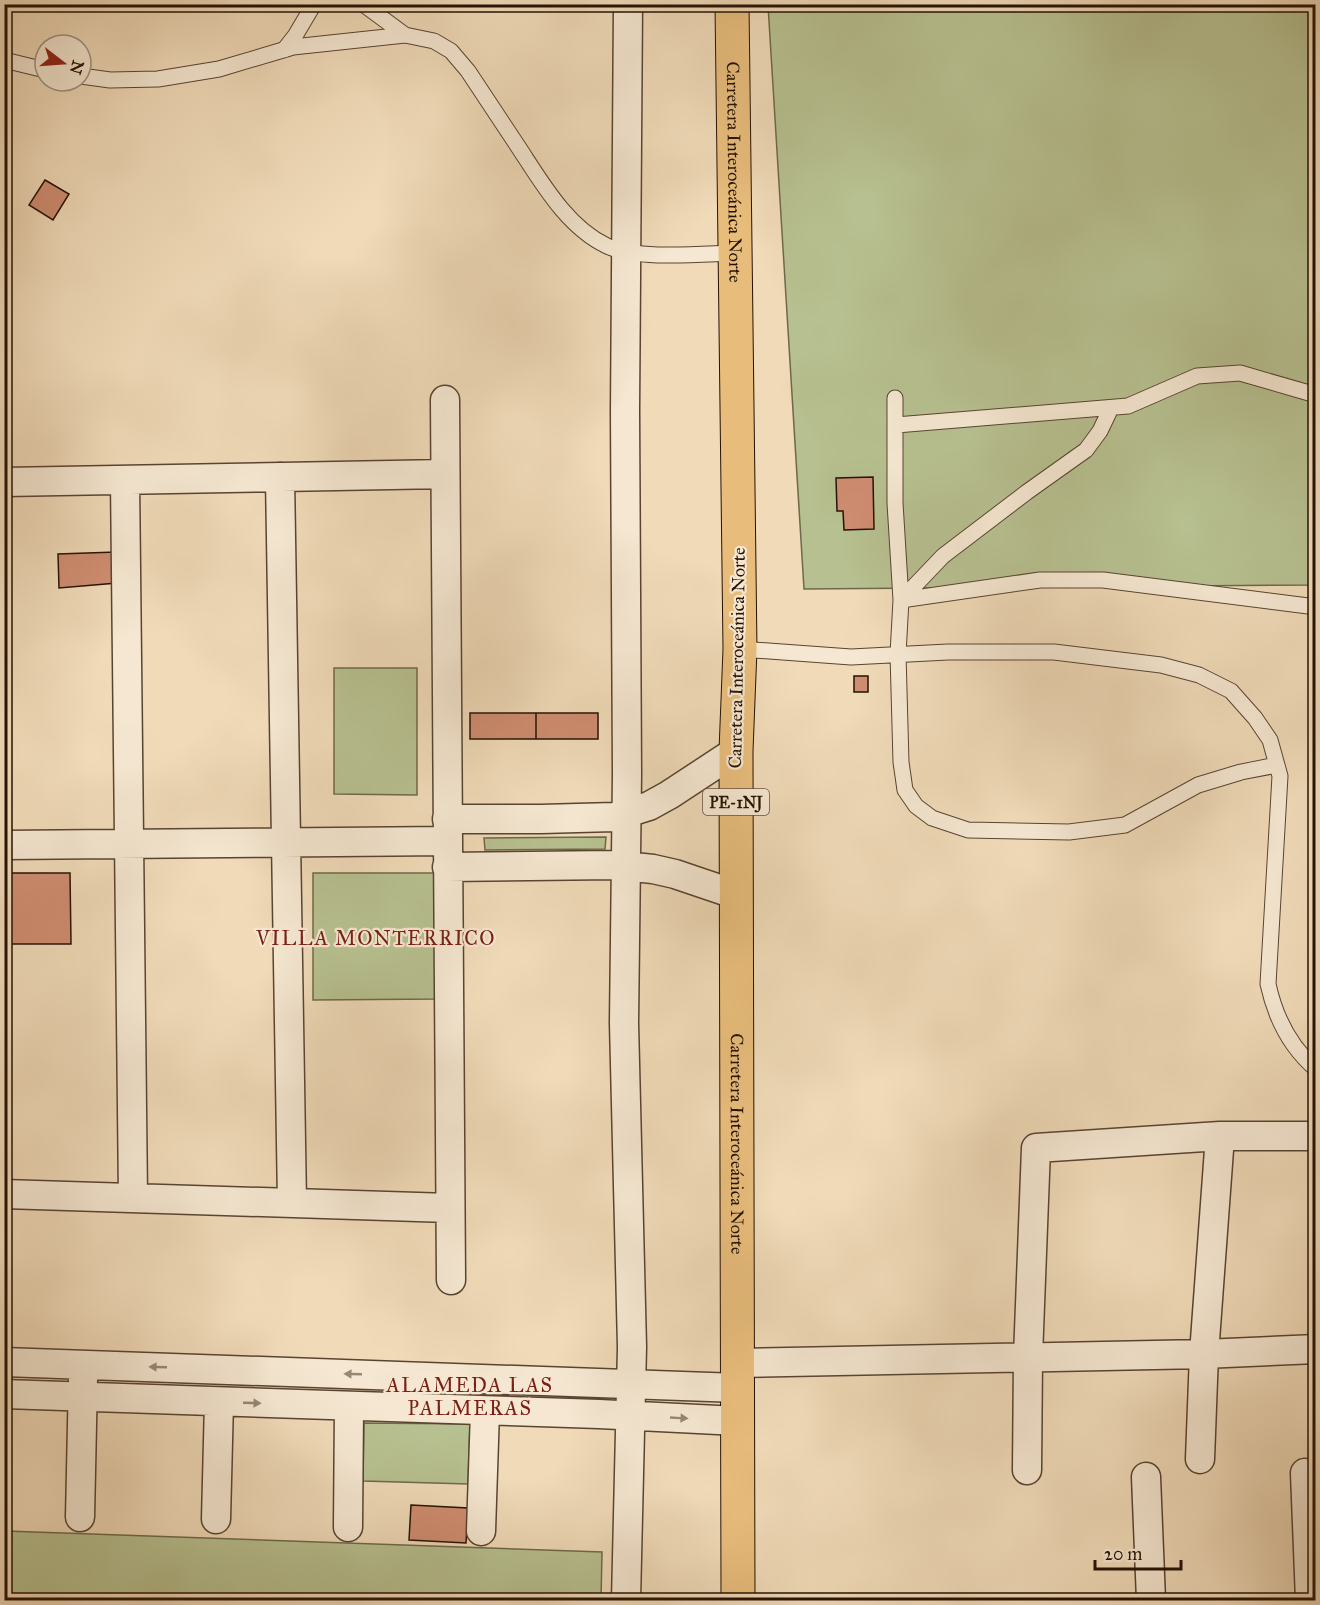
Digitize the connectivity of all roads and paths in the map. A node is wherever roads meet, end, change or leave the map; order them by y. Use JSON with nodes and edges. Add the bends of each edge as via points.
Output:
{"nodes":[{"id":1,"x":314,"y":4,"type":"edge"},
{"id":2,"x":363,"y":4,"type":"edge"},
{"id":3,"x":628,"y":4,"type":"edge"},
{"id":4,"x":732,"y":4,"type":"edge"},
{"id":5,"x":405,"y":34,"type":"junction"},
{"id":6,"x":284,"y":50,"type":"junction"},
{"id":7,"x":4,"y":60,"type":"edge"},
{"id":8,"x":33,"y":67,"type":"edge"},
{"id":9,"x":93,"y":78,"type":"edge"},
{"id":10,"x":628,"y":251,"type":"junction"},
{"id":11,"x":735,"y":253,"type":"junction"},
{"id":12,"x":1316,"y":395,"type":"edge"},
{"id":13,"x":895,"y":398,"type":"dead end"},
{"id":14,"x":445,"y":400,"type":"dead end"},
{"id":15,"x":1111,"y":408,"type":"junction"},
{"id":16,"x":896,"y":425,"type":"junction"},
{"id":17,"x":445,"y":474,"type":"junction"},
{"id":18,"x":280,"y":477,"type":"junction"},
{"id":19,"x":125,"y":480,"type":"junction"},
{"id":20,"x":4,"y":482,"type":"edge"},
{"id":21,"x":901,"y":600,"type":"junction"},
{"id":22,"x":1316,"y":607,"type":"edge"},
{"id":23,"x":740,"y":649,"type":"junction"},
{"id":24,"x":898,"y":654,"type":"junction"},
{"id":25,"x":736,"y":751,"type":"junction"},
{"id":26,"x":1277,"y":765,"type":"junction"},
{"id":27,"x":627,"y":813,"type":"junction"},
{"id":28,"x":447,"y":842,"type":"junction"},
{"id":29,"x":286,"y":843,"type":"junction"},
{"id":30,"x":129,"y":844,"type":"junction"},
{"id":31,"x":4,"y":845,"type":"edge"},
{"id":32,"x":626,"y":866,"type":"junction"},
{"id":33,"x":737,"y":895,"type":"junction"},
{"id":34,"x":1316,"y":1069,"type":"edge"},
{"id":35,"x":1316,"y":1136,"type":"edge"},
{"id":36,"x":1220,"y":1137,"type":"junction"},
{"id":37,"x":4,"y":1194,"type":"edge"},
{"id":38,"x":133,"y":1198,"type":"junction"},
{"id":39,"x":292,"y":1203,"type":"junction"},
{"id":40,"x":449,"y":1208,"type":"junction"},
{"id":41,"x":451,"y":1280,"type":"dead end"},
{"id":42,"x":1316,"y":1349,"type":"edge"},
{"id":43,"x":1204,"y":1354,"type":"junction"},
{"id":44,"x":1028,"y":1357,"type":"junction"},
{"id":45,"x":4,"y":1362,"type":"edge"},
{"id":46,"x":84,"y":1364,"type":"junction"},
{"id":47,"x":738,"y":1376,"type":"junction"},
{"id":48,"x":631,"y":1384,"type":"junction"},
{"id":49,"x":4,"y":1394,"type":"edge"},
{"id":50,"x":82,"y":1397,"type":"junction"},
{"id":51,"x":219,"y":1402,"type":"junction"},
{"id":52,"x":349,"y":1406,"type":"junction"},
{"id":53,"x":485,"y":1411,"type":"junction"},
{"id":54,"x":630,"y":1416,"type":"junction"},
{"id":55,"x":738,"y":1421,"type":"junction"},
{"id":56,"x":1200,"y":1459,"type":"dead end"},
{"id":57,"x":1028,"y":1470,"type":"dead end"},
{"id":58,"x":1146,"y":1477,"type":"dead end"},
{"id":59,"x":1309,"y":1484,"type":"edge"},
{"id":60,"x":80,"y":1517,"type":"dead end"},
{"id":61,"x":216,"y":1519,"type":"dead end"},
{"id":62,"x":348,"y":1527,"type":"dead end"},
{"id":63,"x":481,"y":1531,"type":"dead end"},
{"id":64,"x":626,"y":1600,"type":"edge"},
{"id":65,"x":738,"y":1600,"type":"edge"},
{"id":66,"x":1150,"y":1600,"type":"edge"},
{"id":67,"x":1310,"y":1600,"type":"edge"}],
"edges":[{"from":1,"to":6,"type":"lane"},
{"from":2,"to":5,"type":"lane"},
{"from":3,"to":10,"type":"street"},
{"from":4,"to":11,"type":"highway","name":"Carretera Interoceánica Norte","number":"PE-1NJ"},
{"from":5,"to":6,"type":"lane"},
{"from":5,"to":10,"type":"lane","via":[[434,41],[451,51],[559,206],[579,228],[608,246]]},
{"from":6,"to":9,"type":"lane","via":[[219,69],[158,79]]},
{"from":7,"to":8,"type":"lane"},
{"from":10,"to":11,"type":"lane","via":[[663,255]]},
{"from":10,"to":27,"type":"street"},
{"from":11,"to":23,"type":"highway","name":"Carretera Interoceánica Norte","number":"PE-1NJ"},
{"from":12,"to":15,"type":"lane","via":[[1240,373],[1197,376],[1128,406]]},
{"from":13,"to":16,"type":"lane"},
{"from":14,"to":17,"type":"street"},
{"from":15,"to":16,"type":"lane"},
{"from":15,"to":21,"type":"lane","via":[[1086,450],[943,556]]},
{"from":16,"to":21,"type":"lane","via":[[895,503]]},
{"from":17,"to":18,"type":"street"},
{"from":17,"to":28,"type":"street"},
{"from":18,"to":19,"type":"street"},
{"from":18,"to":29,"type":"street"},
{"from":19,"to":20,"type":"street"},
{"from":19,"to":30,"type":"street"},
{"from":21,"to":22,"type":"lane","via":[[1040,580],[1103,580]]},
{"from":21,"to":24,"type":"lane"},
{"from":23,"to":24,"type":"lane","via":[[851,657]]},
{"from":23,"to":25,"type":"highway","name":"Carretera Interoceánica Norte","number":"PE-1NJ"},
{"from":24,"to":26,"type":"lane","via":[[1054,652],[1161,665],[1199,675],[1232,691],[1270,740]]},
{"from":24,"to":26,"type":"lane","via":[[905,790],[916,806],[932,818],[968,830],[1069,832],[1125,825],[1198,785]]},
{"from":25,"to":27,"type":"street","via":[[669,795]]},
{"from":25,"to":33,"type":"highway","name":"Carretera Interoceánica Norte","number":"PE-1NJ"},
{"from":26,"to":34,"type":"lane","via":[[1279,812],[1268,984],[1273,1008],[1285,1031]]},
{"from":27,"to":28,"type":"street","via":[[614,817],[542,819]]},
{"from":27,"to":32,"type":"street"},
{"from":28,"to":29,"type":"street"},
{"from":28,"to":32,"type":"street"},
{"from":28,"to":40,"type":"street"},
{"from":29,"to":30,"type":"street"},
{"from":29,"to":39,"type":"street"},
{"from":30,"to":31,"type":"street"},
{"from":30,"to":38,"type":"street"},
{"from":32,"to":33,"type":"street","via":[[675,874]]},
{"from":32,"to":48,"type":"street","via":[[624,1023]]},
{"from":33,"to":47,"type":"highway","name":"Carretera Interoceánica Norte","number":"PE-1NJ"},
{"from":35,"to":36,"type":"street"},
{"from":36,"to":43,"type":"street"},
{"from":36,"to":44,"type":"street","via":[[1036,1148]]},
{"from":37,"to":38,"type":"street"},
{"from":38,"to":39,"type":"street"},
{"from":39,"to":40,"type":"street"},
{"from":40,"to":41,"type":"street"},
{"from":42,"to":43,"type":"street"},
{"from":43,"to":44,"type":"street"},
{"from":43,"to":56,"type":"street"},
{"from":44,"to":47,"type":"street"},
{"from":44,"to":57,"type":"street"},
{"from":45,"to":46,"type":"street"},
{"from":48,"to":46,"type":"street","one_way":true},
{"from":46,"to":50,"type":"street"},
{"from":47,"to":48,"type":"street"},
{"from":47,"to":55,"type":"highway","name":"Carretera Interoceánica Norte","number":"PE-1NJ"},
{"from":48,"to":54,"type":"street"},
{"from":49,"to":50,"type":"street"},
{"from":50,"to":51,"type":"street"},
{"from":50,"to":60,"type":"street"},
{"from":51,"to":52,"type":"street","one_way":true},
{"from":51,"to":61,"type":"street"},
{"from":52,"to":53,"type":"street"},
{"from":52,"to":62,"type":"street"},
{"from":53,"to":54,"type":"street"},
{"from":53,"to":63,"type":"street"},
{"from":54,"to":55,"type":"street","one_way":true},
{"from":54,"to":64,"type":"street"},
{"from":55,"to":65,"type":"highway","name":"Carretera Interoceánica Norte","number":"PE-1NJ"},
{"from":58,"to":66,"type":"street"},
{"from":59,"to":67,"type":"street"}]}
